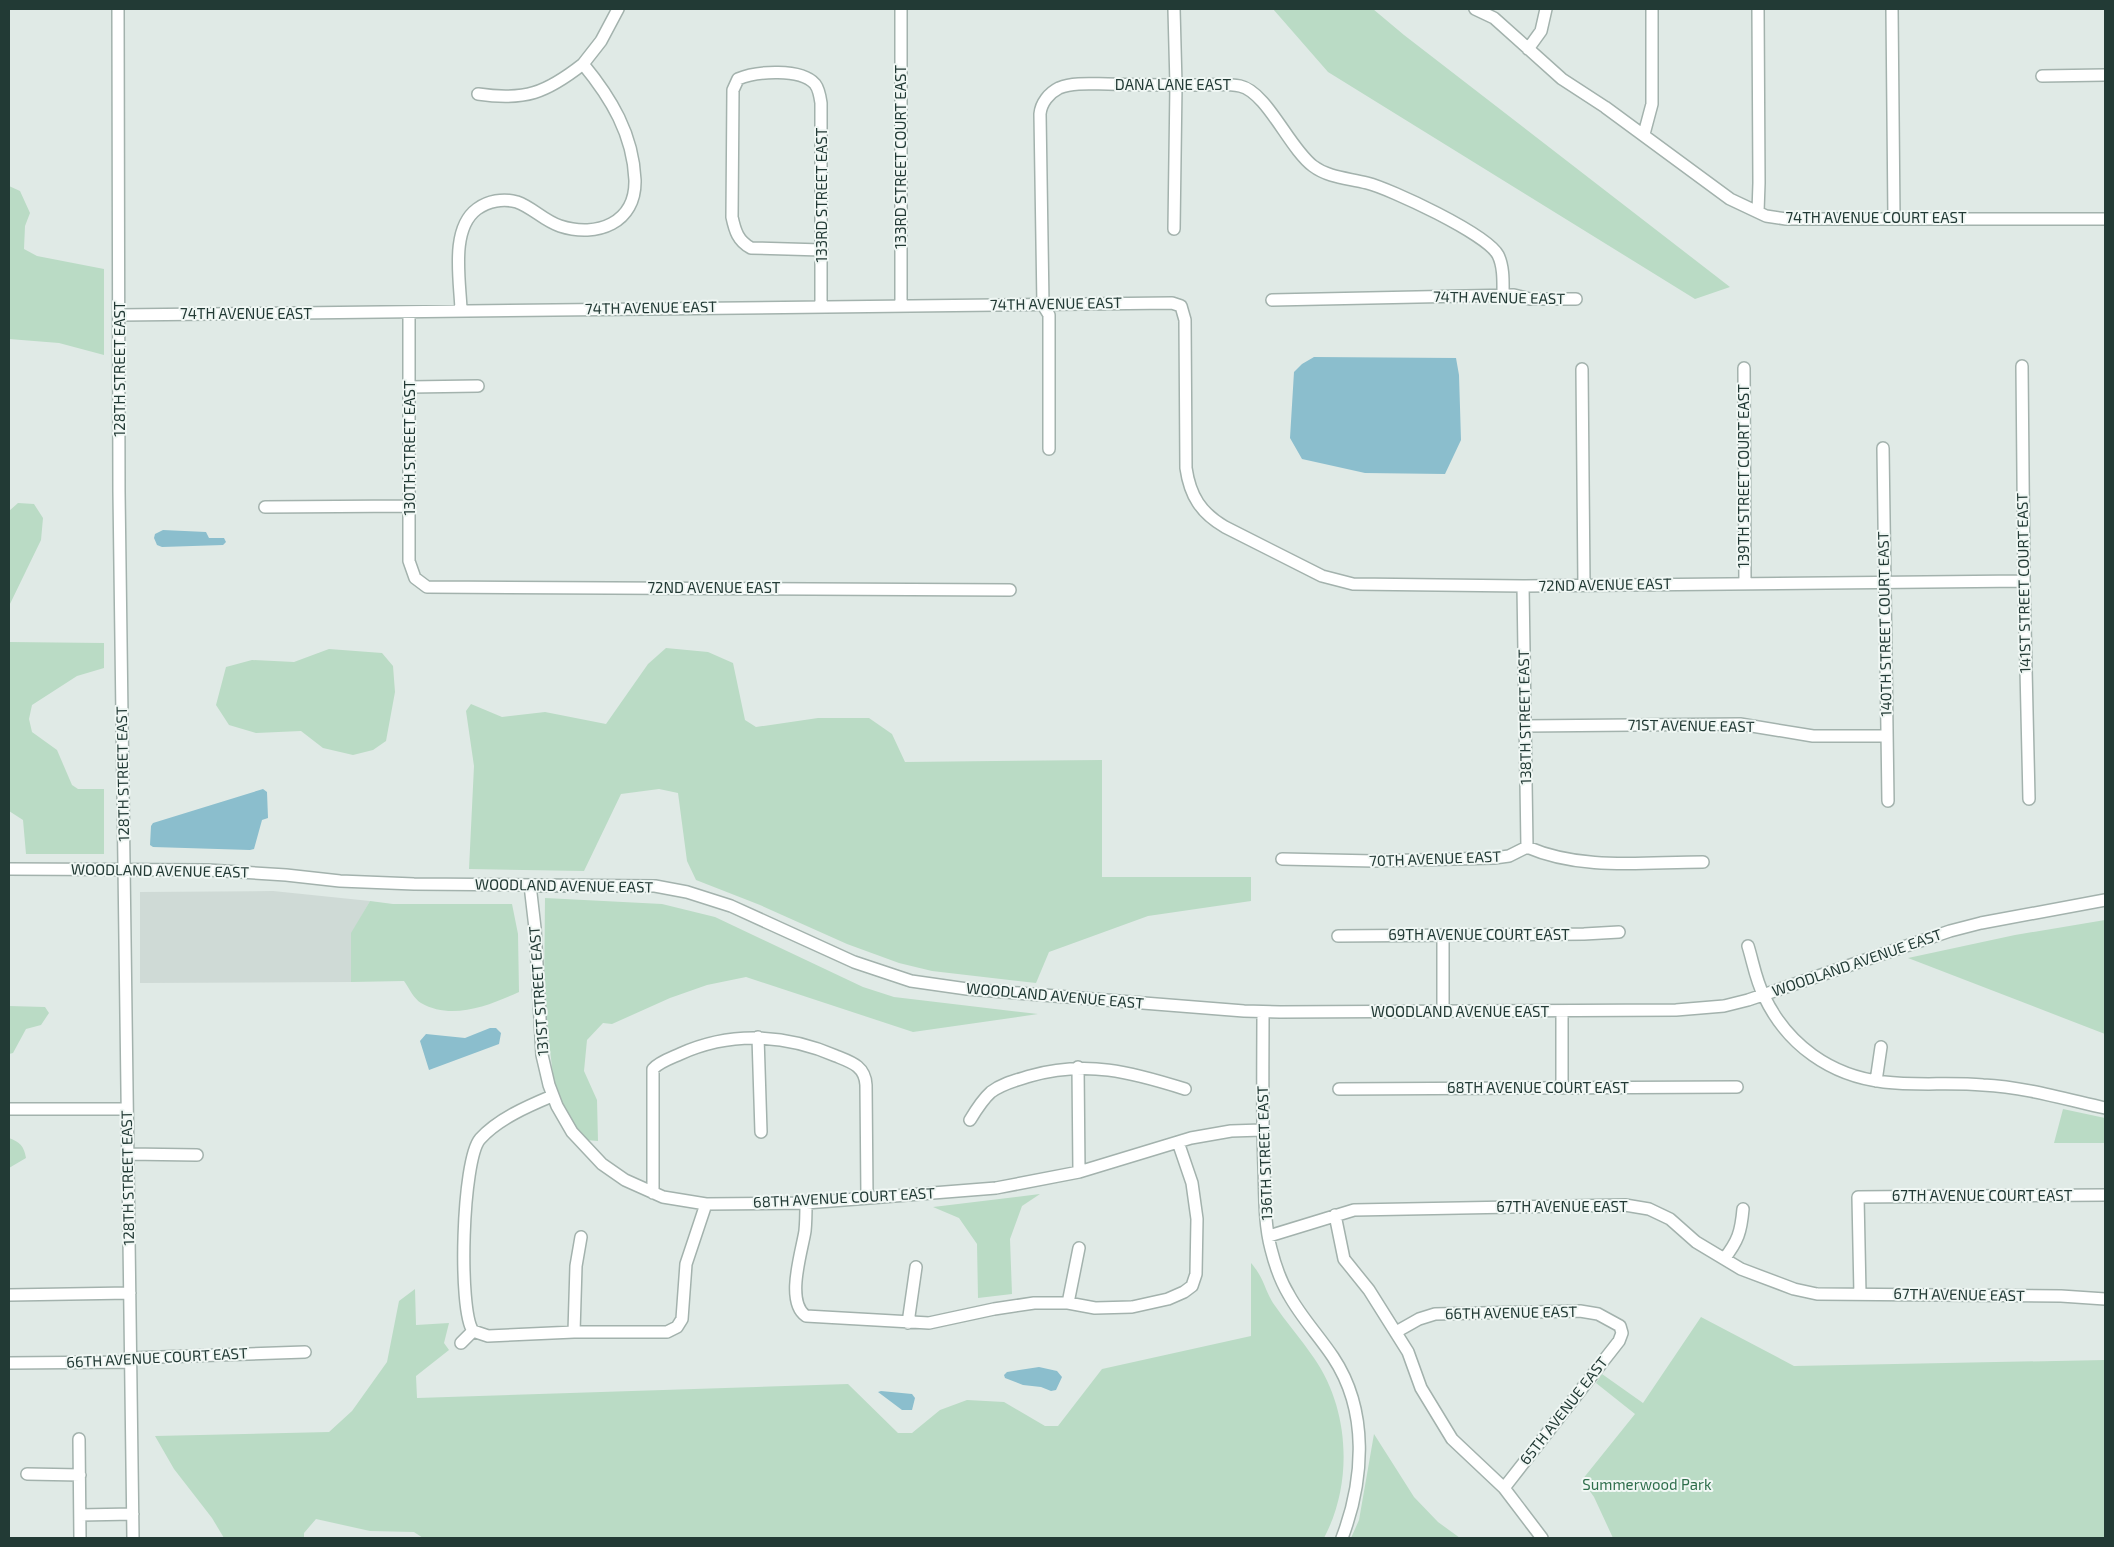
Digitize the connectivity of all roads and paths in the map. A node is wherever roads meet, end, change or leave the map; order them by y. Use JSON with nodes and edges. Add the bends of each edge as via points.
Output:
{"nodes":[{"id":1,"x":118,"y":9,"type":"edge"},
{"id":2,"x":618,"y":9,"type":"edge"},
{"id":3,"x":901,"y":9,"type":"edge"},
{"id":4,"x":1174,"y":9,"type":"edge"},
{"id":5,"x":1475,"y":9,"type":"edge"},
{"id":6,"x":1546,"y":9,"type":"edge"},
{"id":7,"x":1652,"y":9,"type":"edge"},
{"id":8,"x":1758,"y":9,"type":"edge"},
{"id":9,"x":1892,"y":9,"type":"edge"},
{"id":10,"x":1528,"y":49,"type":"junction"},
{"id":11,"x":583,"y":64,"type":"junction"},
{"id":12,"x":2105,"y":75,"type":"edge"},
{"id":13,"x":2042,"y":76,"type":"dead end"},
{"id":14,"x":1176,"y":85,"type":"junction"},
{"id":15,"x":478,"y":94,"type":"dead end"},
{"id":16,"x":1644,"y":134,"type":"junction"},
{"id":17,"x":1758,"y":212,"type":"junction"},
{"id":18,"x":1894,"y":218,"type":"junction"},
{"id":19,"x":2105,"y":218,"type":"edge"},
{"id":20,"x":1174,"y":228,"type":"dead end"},
{"id":21,"x":822,"y":250,"type":"junction"},
{"id":22,"x":1504,"y":296,"type":"junction"},
{"id":23,"x":1576,"y":299,"type":"dead end"},
{"id":24,"x":1272,"y":300,"type":"dead end"},
{"id":25,"x":900,"y":305,"type":"junction"},
{"id":26,"x":1043,"y":305,"type":"junction"},
{"id":27,"x":821,"y":307,"type":"junction"},
{"id":28,"x":461,"y":310,"type":"junction"},
{"id":29,"x":409,"y":312,"type":"junction"},
{"id":30,"x":120,"y":315,"type":"junction"},
{"id":31,"x":2022,"y":366,"type":"dead end"},
{"id":32,"x":1744,"y":368,"type":"dead end"},
{"id":33,"x":1582,"y":369,"type":"dead end"},
{"id":34,"x":478,"y":386,"type":"dead end"},
{"id":35,"x":410,"y":387,"type":"junction"},
{"id":36,"x":1883,"y":448,"type":"dead end"},
{"id":37,"x":1049,"y":450,"type":"dead end"},
{"id":38,"x":410,"y":506,"type":"junction"},
{"id":39,"x":265,"y":507,"type":"dead end"},
{"id":40,"x":1205,"y":512,"type":"joint"},
{"id":41,"x":2024,"y":581,"type":"junction"},
{"id":42,"x":419,"y":582,"type":"joint"},
{"id":43,"x":1885,"y":582,"type":"junction"},
{"id":44,"x":1745,"y":584,"type":"junction"},
{"id":45,"x":1584,"y":585,"type":"junction"},
{"id":46,"x":1523,"y":586,"type":"junction"},
{"id":47,"x":1010,"y":590,"type":"dead end"},
{"id":48,"x":1526,"y":726,"type":"junction"},
{"id":49,"x":1886,"y":736,"type":"junction"},
{"id":50,"x":2029,"y":800,"type":"dead end"},
{"id":51,"x":1888,"y":801,"type":"dead end"},
{"id":52,"x":1527,"y":847,"type":"junction"},
{"id":53,"x":1282,"y":859,"type":"dead end"},
{"id":54,"x":1703,"y":862,"type":"dead end"},
{"id":55,"x":9,"y":869,"type":"edge"},
{"id":56,"x":124,"y":869,"type":"junction"},
{"id":57,"x":530,"y":885,"type":"junction"},
{"id":58,"x":2105,"y":900,"type":"edge"},
{"id":59,"x":1619,"y":932,"type":"dead end"},
{"id":60,"x":1338,"y":936,"type":"dead end"},
{"id":61,"x":1443,"y":936,"type":"junction"},
{"id":62,"x":1748,"y":946,"type":"dead end"},
{"id":63,"x":1763,"y":995,"type":"junction"},
{"id":64,"x":1443,"y":1011,"type":"junction"},
{"id":65,"x":1562,"y":1011,"type":"junction"},
{"id":66,"x":1263,"y":1012,"type":"junction"},
{"id":67,"x":758,"y":1037,"type":"junction"},
{"id":68,"x":1881,"y":1047,"type":"dead end"},
{"id":69,"x":1078,"y":1067,"type":"junction"},
{"id":70,"x":1876,"y":1080,"type":"junction"},
{"id":71,"x":1562,"y":1087,"type":"junction"},
{"id":72,"x":1737,"y":1087,"type":"dead end"},
{"id":73,"x":1186,"y":1089,"type":"dead end"},
{"id":74,"x":1339,"y":1089,"type":"dead end"},
{"id":75,"x":552,"y":1096,"type":"junction"},
{"id":76,"x":2105,"y":1108,"type":"edge"},
{"id":77,"x":9,"y":1109,"type":"edge"},
{"id":78,"x":126,"y":1109,"type":"junction"},
{"id":79,"x":970,"y":1120,"type":"dead end"},
{"id":80,"x":1262,"y":1130,"type":"junction"},
{"id":81,"x":761,"y":1132,"type":"dead end"},
{"id":82,"x":1178,"y":1142,"type":"junction"},
{"id":83,"x":128,"y":1154,"type":"junction"},
{"id":84,"x":196,"y":1155,"type":"dead end"},
{"id":85,"x":1079,"y":1172,"type":"junction"},
{"id":86,"x":653,"y":1193,"type":"junction"},
{"id":87,"x":2105,"y":1195,"type":"edge"},
{"id":88,"x":867,"y":1197,"type":"junction"},
{"id":89,"x":806,"y":1203,"type":"junction"},
{"id":90,"x":706,"y":1204,"type":"junction"},
{"id":91,"x":1743,"y":1209,"type":"dead end"},
{"id":92,"x":1334,"y":1215,"type":"junction"},
{"id":93,"x":1269,"y":1236,"type":"junction"},
{"id":94,"x":580,"y":1237,"type":"dead end"},
{"id":95,"x":1080,"y":1248,"type":"dead end"},
{"id":96,"x":1724,"y":1260,"type":"junction"},
{"id":97,"x":916,"y":1266,"type":"dead end"},
{"id":98,"x":130,"y":1293,"type":"junction"},
{"id":99,"x":1860,"y":1294,"type":"junction"},
{"id":100,"x":9,"y":1295,"type":"edge"},
{"id":101,"x":2105,"y":1299,"type":"edge"},
{"id":102,"x":1068,"y":1303,"type":"junction"},
{"id":103,"x":908,"y":1323,"type":"junction"},
{"id":104,"x":473,"y":1331,"type":"junction"},
{"id":105,"x":574,"y":1332,"type":"junction"},
{"id":106,"x":1396,"y":1332,"type":"junction"},
{"id":107,"x":1622,"y":1333,"type":"joint"},
{"id":108,"x":461,"y":1343,"type":"dead end"},
{"id":109,"x":305,"y":1352,"type":"dead end"},
{"id":110,"x":131,"y":1358,"type":"junction"},
{"id":111,"x":9,"y":1363,"type":"edge"},
{"id":112,"x":79,"y":1439,"type":"dead end"},
{"id":113,"x":28,"y":1474,"type":"dead end"},
{"id":114,"x":80,"y":1475,"type":"junction"},
{"id":115,"x":1504,"y":1488,"type":"junction"},
{"id":116,"x":133,"y":1514,"type":"junction"},
{"id":117,"x":80,"y":1515,"type":"junction"},
{"id":118,"x":80,"y":1538,"type":"edge"},
{"id":119,"x":133,"y":1538,"type":"edge"},
{"id":120,"x":1342,"y":1538,"type":"edge"},
{"id":121,"x":1542,"y":1538,"type":"edge"}],
"edges":[{"from":1,"to":30,"type":"street","name":"128TH STREET EAST"},
{"from":2,"to":11,"type":"street","via":[[601,41]]},
{"from":3,"to":25,"type":"street","name":"133RD STREET COURT EAST"},
{"from":4,"to":14,"type":"street"},
{"from":5,"to":10,"type":"street","name":"74TH AVENUE COURT EAST","via":[[1494,18]]},
{"from":6,"to":10,"type":"street","via":[[1541,31]]},
{"from":7,"to":16,"type":"street","via":[[1652,104]]},
{"from":8,"to":17,"type":"street"},
{"from":9,"to":18,"type":"street"},
{"from":10,"to":16,"type":"street","name":"74TH AVENUE COURT EAST","via":[[1562,80]]},
{"from":11,"to":15,"type":"street","via":[[544,90],[524,95]]},
{"from":11,"to":28,"type":"street","via":[[609,98],[630,147],[635,184],[632,201],[624,215],[610,225],[589,229],[560,226],[515,202],[501,200],[481,207],[470,215],[461,232]]},
{"from":12,"to":13,"type":"street"},
{"from":14,"to":20,"type":"street"},
{"from":14,"to":22,"type":"street","name":"DANA LANE EAST","via":[[1231,85],[1249,89],[1274,117],[1295,149],[1315,168],[1401,195],[1493,248],[1502,267]]},
{"from":14,"to":26,"type":"street","name":"DANA LANE EAST","via":[[1078,84],[1059,88],[1044,102],[1040,114]]},
{"from":16,"to":17,"type":"street","name":"74TH AVENUE COURT EAST","via":[[1730,199]]},
{"from":17,"to":18,"type":"street","name":"74TH AVENUE COURT EAST","via":[[1786,219]]},
{"from":18,"to":19,"type":"street","name":"74TH AVENUE COURT EAST"},
{"from":21,"to":21,"type":"street","name":"133RD STREET EAST","via":[[820,94],[806,78],[789,73],[754,74],[738,79],[734,84],[734,230],[751,248]]},
{"from":21,"to":27,"type":"street","name":"133RD STREET EAST"},
{"from":22,"to":23,"type":"street","name":"74TH AVENUE EAST"},
{"from":22,"to":24,"type":"street","name":"74TH AVENUE EAST"},
{"from":25,"to":26,"type":"street","name":"74TH AVENUE EAST"},
{"from":25,"to":27,"type":"street","name":"74TH AVENUE EAST"},
{"from":26,"to":37,"type":"street","via":[[1049,315]]},
{"from":26,"to":40,"type":"street","name":"74TH AVENUE EAST","via":[[1172,303],[1181,306],[1186,320],[1186,468],[1193,496]]},
{"from":27,"to":28,"type":"street","name":"74TH AVENUE EAST"},
{"from":28,"to":29,"type":"street","name":"74TH AVENUE EAST"},
{"from":29,"to":30,"type":"street","name":"74TH AVENUE EAST"},
{"from":29,"to":35,"type":"street","name":"130TH STREET EAST"},
{"from":30,"to":56,"type":"street","name":"128TH STREET EAST"},
{"from":31,"to":41,"type":"street","name":"141ST STREET COURT EAST"},
{"from":32,"to":44,"type":"street","name":"139TH STREET COURT EAST"},
{"from":33,"to":45,"type":"street"},
{"from":34,"to":35,"type":"street"},
{"from":35,"to":38,"type":"street","name":"130TH STREET EAST"},
{"from":36,"to":43,"type":"street","name":"140TH STREET COURT EAST"},
{"from":38,"to":39,"type":"street"},
{"from":38,"to":42,"type":"street","name":"130TH STREET EAST","via":[[409,561]]},
{"from":40,"to":46,"type":"street","name":"72ND AVENUE EAST","via":[[1225,527],[1293,562],[1322,576],[1352,584]]},
{"from":41,"to":43,"type":"street","name":"72ND AVENUE EAST"},
{"from":41,"to":50,"type":"street","name":"141ST STREET COURT EAST"},
{"from":42,"to":47,"type":"street","name":"72ND AVENUE EAST","via":[[432,588]]},
{"from":43,"to":44,"type":"street","name":"72ND AVENUE EAST"},
{"from":43,"to":49,"type":"street","name":"140TH STREET COURT EAST"},
{"from":44,"to":45,"type":"street","name":"72ND AVENUE EAST"},
{"from":45,"to":46,"type":"street","name":"72ND AVENUE EAST"},
{"from":46,"to":48,"type":"street","name":"138TH STREET EAST"},
{"from":48,"to":49,"type":"street","name":"71ST AVENUE EAST","via":[[1740,724],[1813,736]]},
{"from":48,"to":52,"type":"street","name":"138TH STREET EAST"},
{"from":49,"to":51,"type":"street","name":"140TH STREET COURT EAST"},
{"from":52,"to":53,"type":"street","name":"70TH AVENUE EAST","via":[[1509,856],[1494,858]]},
{"from":52,"to":54,"type":"street","via":[[1541,854],[1584,863]]},
{"from":55,"to":56,"type":"street","name":"WOODLAND AVENUE EAST"},
{"from":56,"to":57,"type":"street","name":"WOODLAND AVENUE EAST","via":[[244,871],[361,882]]},
{"from":56,"to":78,"type":"street","name":"128TH STREET EAST"},
{"from":57,"to":66,"type":"street","name":"WOODLAND AVENUE EAST","via":[[642,885],[694,894],[751,914],[854,962],[911,981],[968,989]]},
{"from":57,"to":75,"type":"street","name":"131ST STREET EAST","via":[[540,1033]]},
{"from":58,"to":63,"type":"street","name":"WOODLAND AVENUE EAST","via":[[1950,931]]},
{"from":59,"to":61,"type":"street","name":"69TH AVENUE COURT EAST"},
{"from":60,"to":61,"type":"street","name":"69TH AVENUE COURT EAST"},
{"from":61,"to":64,"type":"street"},
{"from":62,"to":63,"type":"street"},
{"from":63,"to":65,"type":"street","name":"WOODLAND AVENUE EAST","via":[[1699,1009]]},
{"from":63,"to":70,"type":"street","via":[[1783,1027],[1815,1058],[1854,1076]]},
{"from":64,"to":65,"type":"street","name":"WOODLAND AVENUE EAST"},
{"from":64,"to":66,"type":"street","name":"WOODLAND AVENUE EAST"},
{"from":65,"to":71,"type":"street"},
{"from":66,"to":80,"type":"street","name":"136TH STREET EAST"},
{"from":67,"to":81,"type":"street"},
{"from":67,"to":86,"type":"street","via":[[706,1045],[655,1067],[652,1077]]},
{"from":67,"to":88,"type":"street","via":[[816,1048],[860,1067],[866,1076]]},
{"from":68,"to":70,"type":"street"},
{"from":69,"to":73,"type":"street","via":[[1133,1073]]},
{"from":69,"to":79,"type":"street","via":[[1012,1081],[992,1092]]},
{"from":69,"to":85,"type":"street"},
{"from":70,"to":76,"type":"street","via":[[1990,1085]]},
{"from":71,"to":72,"type":"street","name":"68TH AVENUE COURT EAST"},
{"from":71,"to":74,"type":"street","name":"68TH AVENUE COURT EAST"},
{"from":75,"to":86,"type":"street","name":"68TH AVENUE COURT EAST","via":[[572,1132],[602,1164]]},
{"from":75,"to":104,"type":"street","via":[[510,1116],[481,1139],[471,1162],[465,1211],[465,1308]]},
{"from":77,"to":78,"type":"street"},
{"from":78,"to":83,"type":"street","name":"128TH STREET EAST"},
{"from":80,"to":82,"type":"street","name":"68TH AVENUE COURT EAST","via":[[1217,1133]]},
{"from":80,"to":93,"type":"street","name":"136TH STREET EAST"},
{"from":82,"to":85,"type":"street","name":"68TH AVENUE COURT EAST"},
{"from":82,"to":102,"type":"street","via":[[1196,1203],[1196,1274],[1192,1286],[1168,1299],[1132,1307],[1095,1308]]},
{"from":83,"to":84,"type":"street"},
{"from":83,"to":98,"type":"street","name":"128TH STREET EAST"},
{"from":85,"to":88,"type":"street","name":"68TH AVENUE COURT EAST","via":[[996,1188]]},
{"from":86,"to":90,"type":"street","name":"68TH AVENUE COURT EAST","via":[[679,1201]]},
{"from":87,"to":99,"type":"street","name":"67TH AVENUE COURT EAST","via":[[1858,1197]]},
{"from":88,"to":89,"type":"street","name":"68TH AVENUE COURT EAST"},
{"from":89,"to":90,"type":"street","name":"68TH AVENUE COURT EAST"},
{"from":89,"to":103,"type":"street","via":[[805,1232],[796,1283],[796,1296],[802,1313],[815,1318]]},
{"from":90,"to":105,"type":"street","via":[[686,1264],[679,1324],[668,1332]]},
{"from":91,"to":96,"type":"street","via":[[1736,1243]]},
{"from":92,"to":93,"type":"street","name":"67TH AVENUE EAST"},
{"from":92,"to":96,"type":"street","name":"67TH AVENUE EAST","via":[[1354,1210],[1409,1208],[1625,1205],[1649,1209],[1670,1220]]},
{"from":92,"to":106,"type":"street","via":[[1344,1259]]},
{"from":93,"to":120,"type":"street","name":"136TH STREET EAST","via":[[1288,1295],[1334,1359],[1352,1398],[1357,1419],[1358,1482]]},
{"from":94,"to":105,"type":"street"},
{"from":95,"to":102,"type":"street"},
{"from":96,"to":99,"type":"street","name":"67TH AVENUE EAST","via":[[1794,1289],[1817,1294]]},
{"from":97,"to":103,"type":"street"},
{"from":98,"to":100,"type":"street"},
{"from":98,"to":110,"type":"street","name":"128TH STREET EAST"},
{"from":99,"to":101,"type":"street","name":"67TH AVENUE EAST"},
{"from":102,"to":103,"type":"street","via":[[1017,1305],[939,1322]]},
{"from":104,"to":105,"type":"street","via":[[488,1336]]},
{"from":104,"to":108,"type":"street"},
{"from":106,"to":107,"type":"street","name":"66TH AVENUE EAST","via":[[1435,1314],[1580,1311],[1598,1314],[1620,1326]]},
{"from":106,"to":115,"type":"street","via":[[1408,1352],[1421,1388],[1452,1439]]},
{"from":107,"to":115,"type":"street","name":"65TH AVENUE EAST"},
{"from":109,"to":110,"type":"street","name":"66TH AVENUE COURT EAST"},
{"from":110,"to":111,"type":"street","name":"66TH AVENUE COURT EAST","via":[[127,1362]]},
{"from":110,"to":116,"type":"street","name":"128TH STREET EAST"},
{"from":112,"to":114,"type":"street"},
{"from":113,"to":114,"type":"street"},
{"from":114,"to":117,"type":"street"},
{"from":115,"to":121,"type":"street"},
{"from":116,"to":117,"type":"street"},
{"from":116,"to":119,"type":"street","name":"128TH STREET EAST"},
{"from":117,"to":118,"type":"street"}]}
